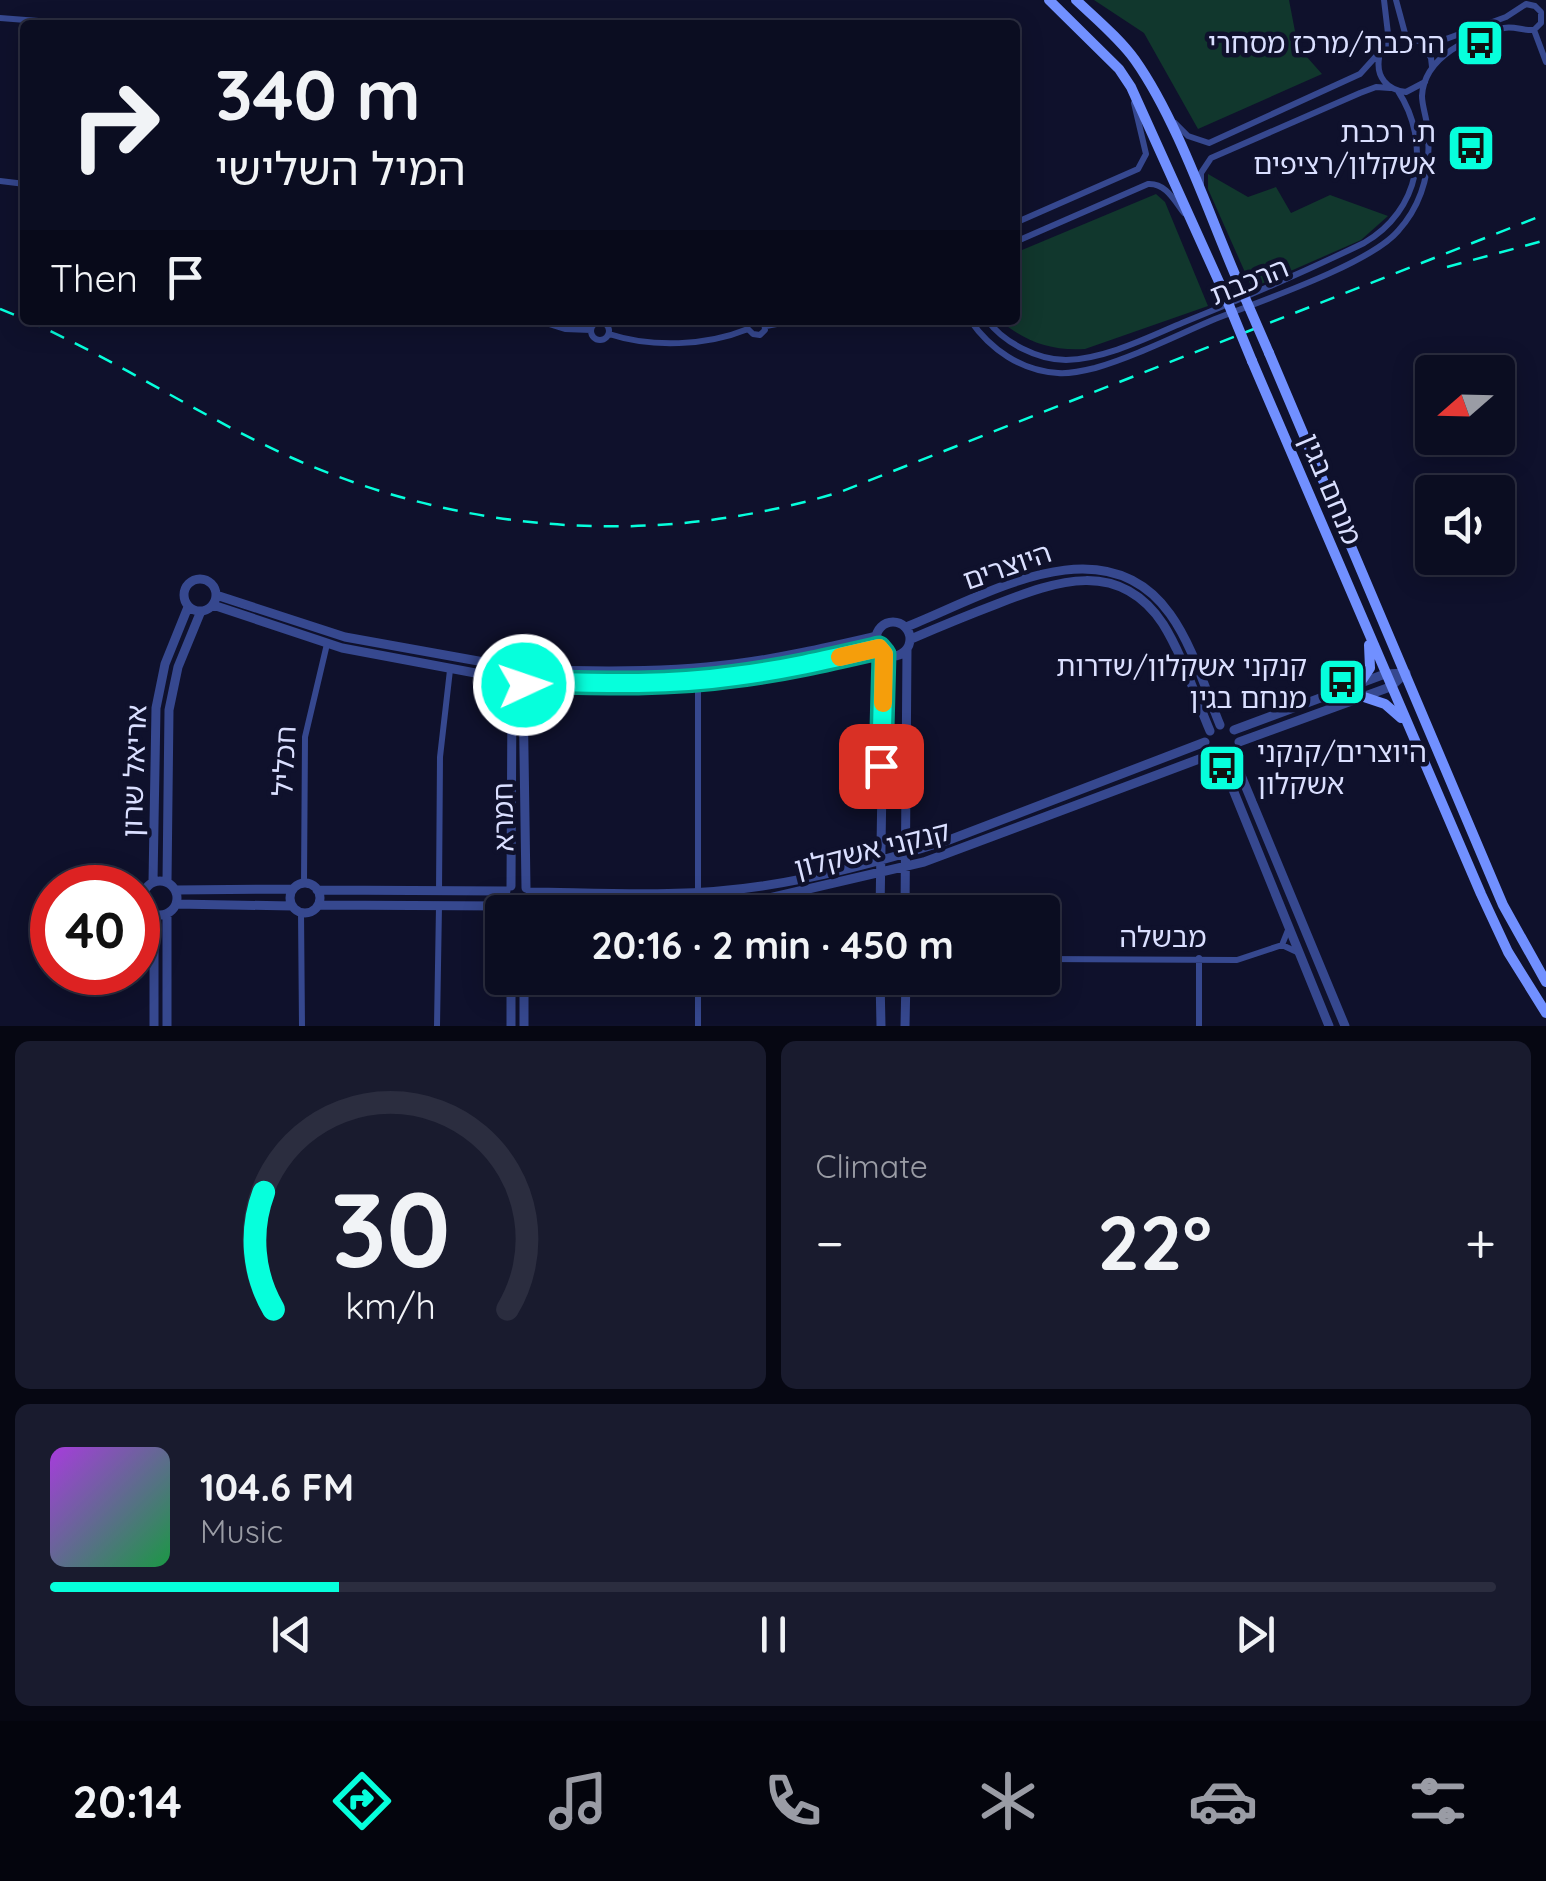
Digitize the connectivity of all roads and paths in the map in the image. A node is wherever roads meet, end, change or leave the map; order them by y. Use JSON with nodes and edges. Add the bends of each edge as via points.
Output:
{"nodes":[{"id":1,"x":1050,"y":0,"type":"edge"},
{"id":2,"x":1076,"y":0,"type":"edge"},
{"id":3,"x":1384,"y":0,"type":"edge"},
{"id":4,"x":1396,"y":0,"type":"edge"},
{"id":5,"x":1517,"y":11,"type":"junction"},
{"id":6,"x":0,"y":18,"type":"edge"},
{"id":7,"x":26,"y":20,"type":"edge"},
{"id":8,"x":1521,"y":28,"type":"junction"},
{"id":9,"x":1534,"y":30,"type":"junction"},
{"id":10,"x":1406,"y":37,"type":"junction"},
{"id":11,"x":1389,"y":42,"type":"junction"},
{"id":12,"x":1422,"y":44,"type":"junction"},
{"id":13,"x":1379,"y":57,"type":"junction"},
{"id":14,"x":1546,"y":62,"type":"edge"},
{"id":15,"x":1432,"y":67,"type":"junction"},
{"id":16,"x":1427,"y":80,"type":"junction"},
{"id":17,"x":1131,"y":87,"type":"junction"},
{"id":18,"x":1394,"y":89,"type":"junction"},
{"id":19,"x":1163,"y":108,"type":"junction"},
{"id":20,"x":1212,"y":220,"type":"junction"},
{"id":21,"x":1020,"y":221,"type":"edge"},
{"id":22,"x":1192,"y":224,"type":"junction"},
{"id":23,"x":1020,"y":240,"type":"edge"},
{"id":24,"x":552,"y":325,"type":"edge"},
{"id":25,"x":594,"y":325,"type":"edge"},
{"id":26,"x":606,"y":325,"type":"edge"},
{"id":27,"x":747,"y":325,"type":"edge"},
{"id":28,"x":974,"y":325,"type":"edge"},
{"id":29,"x":992,"y":325,"type":"edge"},
{"id":30,"x":591,"y":330,"type":"junction"},
{"id":31,"x":609,"y":334,"type":"junction"},
{"id":32,"x":215,"y":600,"type":"junction"},
{"id":33,"x":188,"y":607,"type":"junction"},
{"id":34,"x":200,"y":612,"type":"junction"},
{"id":35,"x":906,"y":627,"type":"junction"},
{"id":36,"x":1366,"y":630,"type":"junction"},
{"id":37,"x":877,"y":636,"type":"junction"},
{"id":38,"x":326,"y":644,"type":"junction"},
{"id":39,"x":909,"y":644,"type":"junction"},
{"id":40,"x":881,"y":651,"type":"junction"},
{"id":41,"x":506,"y":666,"type":"junction"},
{"id":42,"x":527,"y":669,"type":"junction"},
{"id":43,"x":450,"y":670,"type":"junction"},
{"id":44,"x":1406,"y":673,"type":"junction"},
{"id":45,"x":1385,"y":674,"type":"junction"},
{"id":46,"x":502,"y":678,"type":"junction"},
{"id":47,"x":698,"y":680,"type":"junction"},
{"id":48,"x":1360,"y":683,"type":"junction"},
{"id":49,"x":521,"y":685,"type":"junction"},
{"id":50,"x":1390,"y":687,"type":"junction"},
{"id":51,"x":1364,"y":697,"type":"junction"},
{"id":52,"x":1405,"y":722,"type":"junction"},
{"id":53,"x":1220,"y":725,"type":"junction"},
{"id":54,"x":1210,"y":730,"type":"junction"},
{"id":55,"x":1234,"y":730,"type":"junction"},
{"id":56,"x":1205,"y":742,"type":"junction"},
{"id":57,"x":1239,"y":742,"type":"junction"},
{"id":58,"x":1210,"y":755,"type":"junction"},
{"id":59,"x":1233,"y":756,"type":"junction"},
{"id":60,"x":1221,"y":760,"type":"junction"},
{"id":61,"x":906,"y":827,"type":"junction"},
{"id":62,"x":879,"y":842,"type":"junction"},
{"id":63,"x":923,"y":848,"type":"junction"},
{"id":64,"x":906,"y":853,"type":"junction"},
{"id":65,"x":878,"y":859,"type":"junction"},
{"id":66,"x":924,"y":862,"type":"junction"},
{"id":67,"x":153,"y":865,"type":"edge"},
{"id":68,"x":856,"y":865,"type":"junction"},
{"id":69,"x":904,"y":867,"type":"junction"},
{"id":70,"x":880,"y":873,"type":"junction"},
{"id":71,"x":858,"y":877,"type":"junction"},
{"id":72,"x":160,"y":882,"type":"edge"},
{"id":73,"x":167,"y":882,"type":"junction"},
{"id":74,"x":304,"y":883,"type":"junction"},
{"id":75,"x":293,"y":889,"type":"junction"},
{"id":76,"x":509,"y":889,"type":"junction"},
{"id":77,"x":176,"y":890,"type":"junction"},
{"id":78,"x":317,"y":890,"type":"junction"},
{"id":79,"x":528,"y":890,"type":"junction"},
{"id":80,"x":439,"y":893,"type":"junction"},
{"id":81,"x":698,"y":893,"type":"junction"},
{"id":82,"x":905,"y":893,"type":"joint"},
{"id":83,"x":509,"y":895,"type":"edge"},
{"id":84,"x":528,"y":895,"type":"edge"},
{"id":85,"x":782,"y":895,"type":"edge"},
{"id":86,"x":878,"y":895,"type":"edge"},
{"id":87,"x":880,"y":895,"type":"edge"},
{"id":88,"x":176,"y":904,"type":"junction"},
{"id":89,"x":318,"y":905,"type":"junction"},
{"id":90,"x":439,"y":906,"type":"junction"},
{"id":91,"x":297,"y":909,"type":"junction"},
{"id":92,"x":485,"y":909,"type":"edge"},
{"id":93,"x":160,"y":914,"type":"edge"},
{"id":94,"x":167,"y":914,"type":"junction"},
{"id":95,"x":1288,"y":930,"type":"junction"},
{"id":96,"x":1282,"y":945,"type":"junction"},
{"id":97,"x":1298,"y":952,"type":"junction"},
{"id":98,"x":1199,"y":958,"type":"junction"},
{"id":99,"x":1060,"y":959,"type":"edge"},
{"id":100,"x":1546,"y":982,"type":"edge"},
{"id":101,"x":154,"y":995,"type":"edge"},
{"id":102,"x":512,"y":995,"type":"edge"},
{"id":103,"x":524,"y":995,"type":"edge"},
{"id":104,"x":698,"y":995,"type":"edge"},
{"id":105,"x":880,"y":995,"type":"edge"},
{"id":106,"x":906,"y":995,"type":"edge"},
{"id":107,"x":1546,"y":1014,"type":"edge"},
{"id":108,"x":154,"y":1026,"type":"edge"},
{"id":109,"x":167,"y":1026,"type":"edge"},
{"id":110,"x":302,"y":1026,"type":"edge"},
{"id":111,"x":438,"y":1026,"type":"edge"},
{"id":112,"x":512,"y":1026,"type":"edge"},
{"id":113,"x":524,"y":1026,"type":"edge"},
{"id":114,"x":698,"y":1026,"type":"edge"},
{"id":115,"x":881,"y":1026,"type":"edge"},
{"id":116,"x":905,"y":1026,"type":"edge"},
{"id":117,"x":1199,"y":1026,"type":"edge"},
{"id":118,"x":1329,"y":1026,"type":"edge"},
{"id":119,"x":1345,"y":1026,"type":"edge"}],
"edges":[{"from":1,"to":17,"type":"main road","name":"מנחם בגין"},
{"from":2,"to":19,"type":"main road","name":"מנחם בגין","via":[[1135,59]]},
{"from":3,"to":11,"type":"street"},
{"from":4,"to":10,"type":"street"},
{"from":5,"to":8,"type":"street"},
{"from":5,"to":9,"type":"street","via":[[1526,4],[1539,8],[1542,20]]},
{"from":5,"to":12,"type":"street"},
{"from":6,"to":7,"type":"street"},
{"from":8,"to":9,"type":"street"},
{"from":8,"to":15,"type":"street","via":[[1452,49]]},
{"from":9,"to":14,"type":"street"},
{"from":10,"to":11,"type":"street"},
{"from":10,"to":12,"type":"street"},
{"from":11,"to":13,"type":"street"},
{"from":12,"to":15,"type":"street"},
{"from":13,"to":18,"type":"street","via":[[1380,74]]},
{"from":13,"to":19,"type":"street","via":[[1360,74],[1208,142],[1188,136]]},
{"from":15,"to":16,"type":"street"},
{"from":16,"to":18,"type":"street","via":[[1414,90]]},
{"from":16,"to":28,"type":"street","name":"הרכבת","via":[[1425,184],[1398,233],[1376,250],[1076,372],[1056,373],[1009,358]]},
{"from":17,"to":21,"type":"street","via":[[1146,154],[1138,170]]},
{"from":17,"to":22,"type":"main road","name":"מנחם בגין"},
{"from":18,"to":20,"type":"street","via":[[1360,93],[1211,158],[1200,184]]},
{"from":18,"to":29,"type":"street","name":"הרכבת","via":[[1416,126],[1416,171],[1402,208],[1364,243],[1086,358],[1027,350]]},
{"from":19,"to":20,"type":"main road","name":"מנחם בגין"},
{"from":20,"to":44,"type":"main road","name":"מנחם בגין","bridge":true},
{"from":22,"to":23,"type":"street","via":[[1165,188],[1148,184]]},
{"from":22,"to":36,"type":"main road","name":"מנחם בגין","bridge":true},
{"from":24,"to":30,"type":"street"},
{"from":25,"to":30,"type":"street"},
{"from":26,"to":31,"type":"street"},
{"from":27,"to":31,"type":"street","via":[[724,337],[681,342]]},
{"from":30,"to":31,"type":"street","via":[[596,339]]},
{"from":32,"to":33,"type":"street","via":[[208,580],[191,580],[184,590]]},
{"from":32,"to":34,"type":"street"},
{"from":32,"to":38,"type":"street"},
{"from":32,"to":41,"type":"street","via":[[345,636]]},
{"from":33,"to":34,"type":"street"},
{"from":33,"to":67,"type":"street","name":"אריאל שרון","via":[[156,708]]},
{"from":34,"to":73,"type":"street","name":"אריאל שרון","via":[[169,710]]},
{"from":35,"to":37,"type":"street","via":[[886,623]]},
{"from":35,"to":39,"type":"street"},
{"from":35,"to":53,"type":"street","name":"היוצרים","via":[[1039,574],[1102,570],[1143,587],[1171,615]]},
{"from":36,"to":45,"type":"main road","name":"מנחם בגין"},
{"from":36,"to":48,"type":"main road","via":[[1370,668]]},
{"from":37,"to":40,"type":"street"},
{"from":37,"to":42,"type":"street","via":[[731,664]]},
{"from":38,"to":43,"type":"street"},
{"from":38,"to":74,"type":"street","name":"חכליל","via":[[305,737]]},
{"from":39,"to":40,"type":"street","via":[[898,656]]},
{"from":39,"to":54,"type":"street","name":"היוצרים","via":[[1042,586],[1100,581],[1136,597],[1161,622]]},
{"from":39,"to":61,"type":"street"},
{"from":40,"to":47,"type":"street"},
{"from":40,"to":62,"type":"street"},
{"from":41,"to":42,"type":"street","via":[[516,662]]},
{"from":41,"to":46,"type":"street"},
{"from":42,"to":49,"type":"street"},
{"from":43,"to":46,"type":"street"},
{"from":43,"to":80,"type":"street","via":[[440,757]]},
{"from":44,"to":45,"type":"street"},
{"from":44,"to":50,"type":"street"},
{"from":44,"to":100,"type":"main road","name":"מנחם בגין","via":[[1503,905]]},
{"from":45,"to":48,"type":"street"},
{"from":45,"to":50,"type":"main road","name":"מנחם בגין"},
{"from":46,"to":49,"type":"street"},
{"from":47,"to":49,"type":"street"},
{"from":47,"to":81,"type":"street"},
{"from":48,"to":55,"type":"street"},
{"from":49,"to":76,"type":"street","name":"חמרא"},
{"from":49,"to":79,"type":"street","name":"חמרא"},
{"from":50,"to":51,"type":"street"},
{"from":50,"to":52,"type":"main road","name":"מנחם בגין"},
{"from":51,"to":52,"type":"main road"},
{"from":51,"to":57,"type":"street"},
{"from":52,"to":107,"type":"main road","name":"מנחם בגין","via":[[1501,937]]},
{"from":53,"to":54,"type":"street"},
{"from":53,"to":55,"type":"street"},
{"from":54,"to":56,"type":"street"},
{"from":55,"to":57,"type":"street"},
{"from":56,"to":58,"type":"street"},
{"from":56,"to":63,"type":"street","name":"קנקני אשקלון"},
{"from":57,"to":59,"type":"street"},
{"from":58,"to":60,"type":"street"},
{"from":58,"to":66,"type":"street","name":"קנקני אשקלון"},
{"from":59,"to":60,"type":"street"},
{"from":59,"to":119,"type":"street"},
{"from":60,"to":95,"type":"street"},
{"from":61,"to":63,"type":"street"},
{"from":61,"to":64,"type":"street"},
{"from":62,"to":65,"type":"street"},
{"from":62,"to":68,"type":"street"},
{"from":63,"to":64,"type":"street","name":"קנקני אשקלון"},
{"from":64,"to":65,"type":"street","name":"קנקני אשקלון"},
{"from":64,"to":69,"type":"street"},
{"from":65,"to":68,"type":"street","name":"קנקני אשקלון"},
{"from":65,"to":70,"type":"street"},
{"from":66,"to":69,"type":"street","name":"קנקני אשקלון"},
{"from":66,"to":82,"type":"street"},
{"from":68,"to":81,"type":"street","name":"קנקני אשקלון"},
{"from":69,"to":70,"type":"street","name":"קנקני אשקלון"},
{"from":69,"to":82,"type":"street"},
{"from":70,"to":71,"type":"street","name":"קנקני אשקלון"},
{"from":70,"to":87,"type":"street"},
{"from":71,"to":85,"type":"street","name":"קנקני אשקלון"},
{"from":71,"to":86,"type":"street"},
{"from":72,"to":73,"type":"street"},
{"from":73,"to":77,"type":"street"},
{"from":74,"to":75,"type":"street"},
{"from":74,"to":78,"type":"street"},
{"from":75,"to":77,"type":"street"},
{"from":75,"to":91,"type":"street"},
{"from":76,"to":79,"type":"street","name":"קנקני אשקלון"},
{"from":76,"to":80,"type":"street"},
{"from":76,"to":83,"type":"street","name":"חמרא"},
{"from":77,"to":88,"type":"street"},
{"from":78,"to":80,"type":"street"},
{"from":78,"to":89,"type":"street"},
{"from":79,"to":81,"type":"street","name":"קנקני אשקלון"},
{"from":79,"to":84,"type":"street","name":"חמרא"},
{"from":88,"to":91,"type":"street"},
{"from":88,"to":94,"type":"street"},
{"from":89,"to":90,"type":"street"},
{"from":89,"to":91,"type":"street","via":[[311,912]]},
{"from":90,"to":92,"type":"street"},
{"from":90,"to":111,"type":"street"},
{"from":91,"to":110,"type":"street"},
{"from":93,"to":94,"type":"street"},
{"from":94,"to":109,"type":"street"},
{"from":95,"to":96,"type":"street"},
{"from":95,"to":97,"type":"street"},
{"from":96,"to":97,"type":"street"},
{"from":96,"to":98,"type":"street","name":"מבשלה","via":[[1244,958]]},
{"from":97,"to":118,"type":"street"},
{"from":98,"to":99,"type":"street","name":"מבשלה"},
{"from":98,"to":117,"type":"street"},
{"from":101,"to":108,"type":"street"},
{"from":102,"to":112,"type":"street"},
{"from":103,"to":113,"type":"street"},
{"from":104,"to":114,"type":"street"},
{"from":105,"to":115,"type":"street"},
{"from":106,"to":116,"type":"street"}]}
